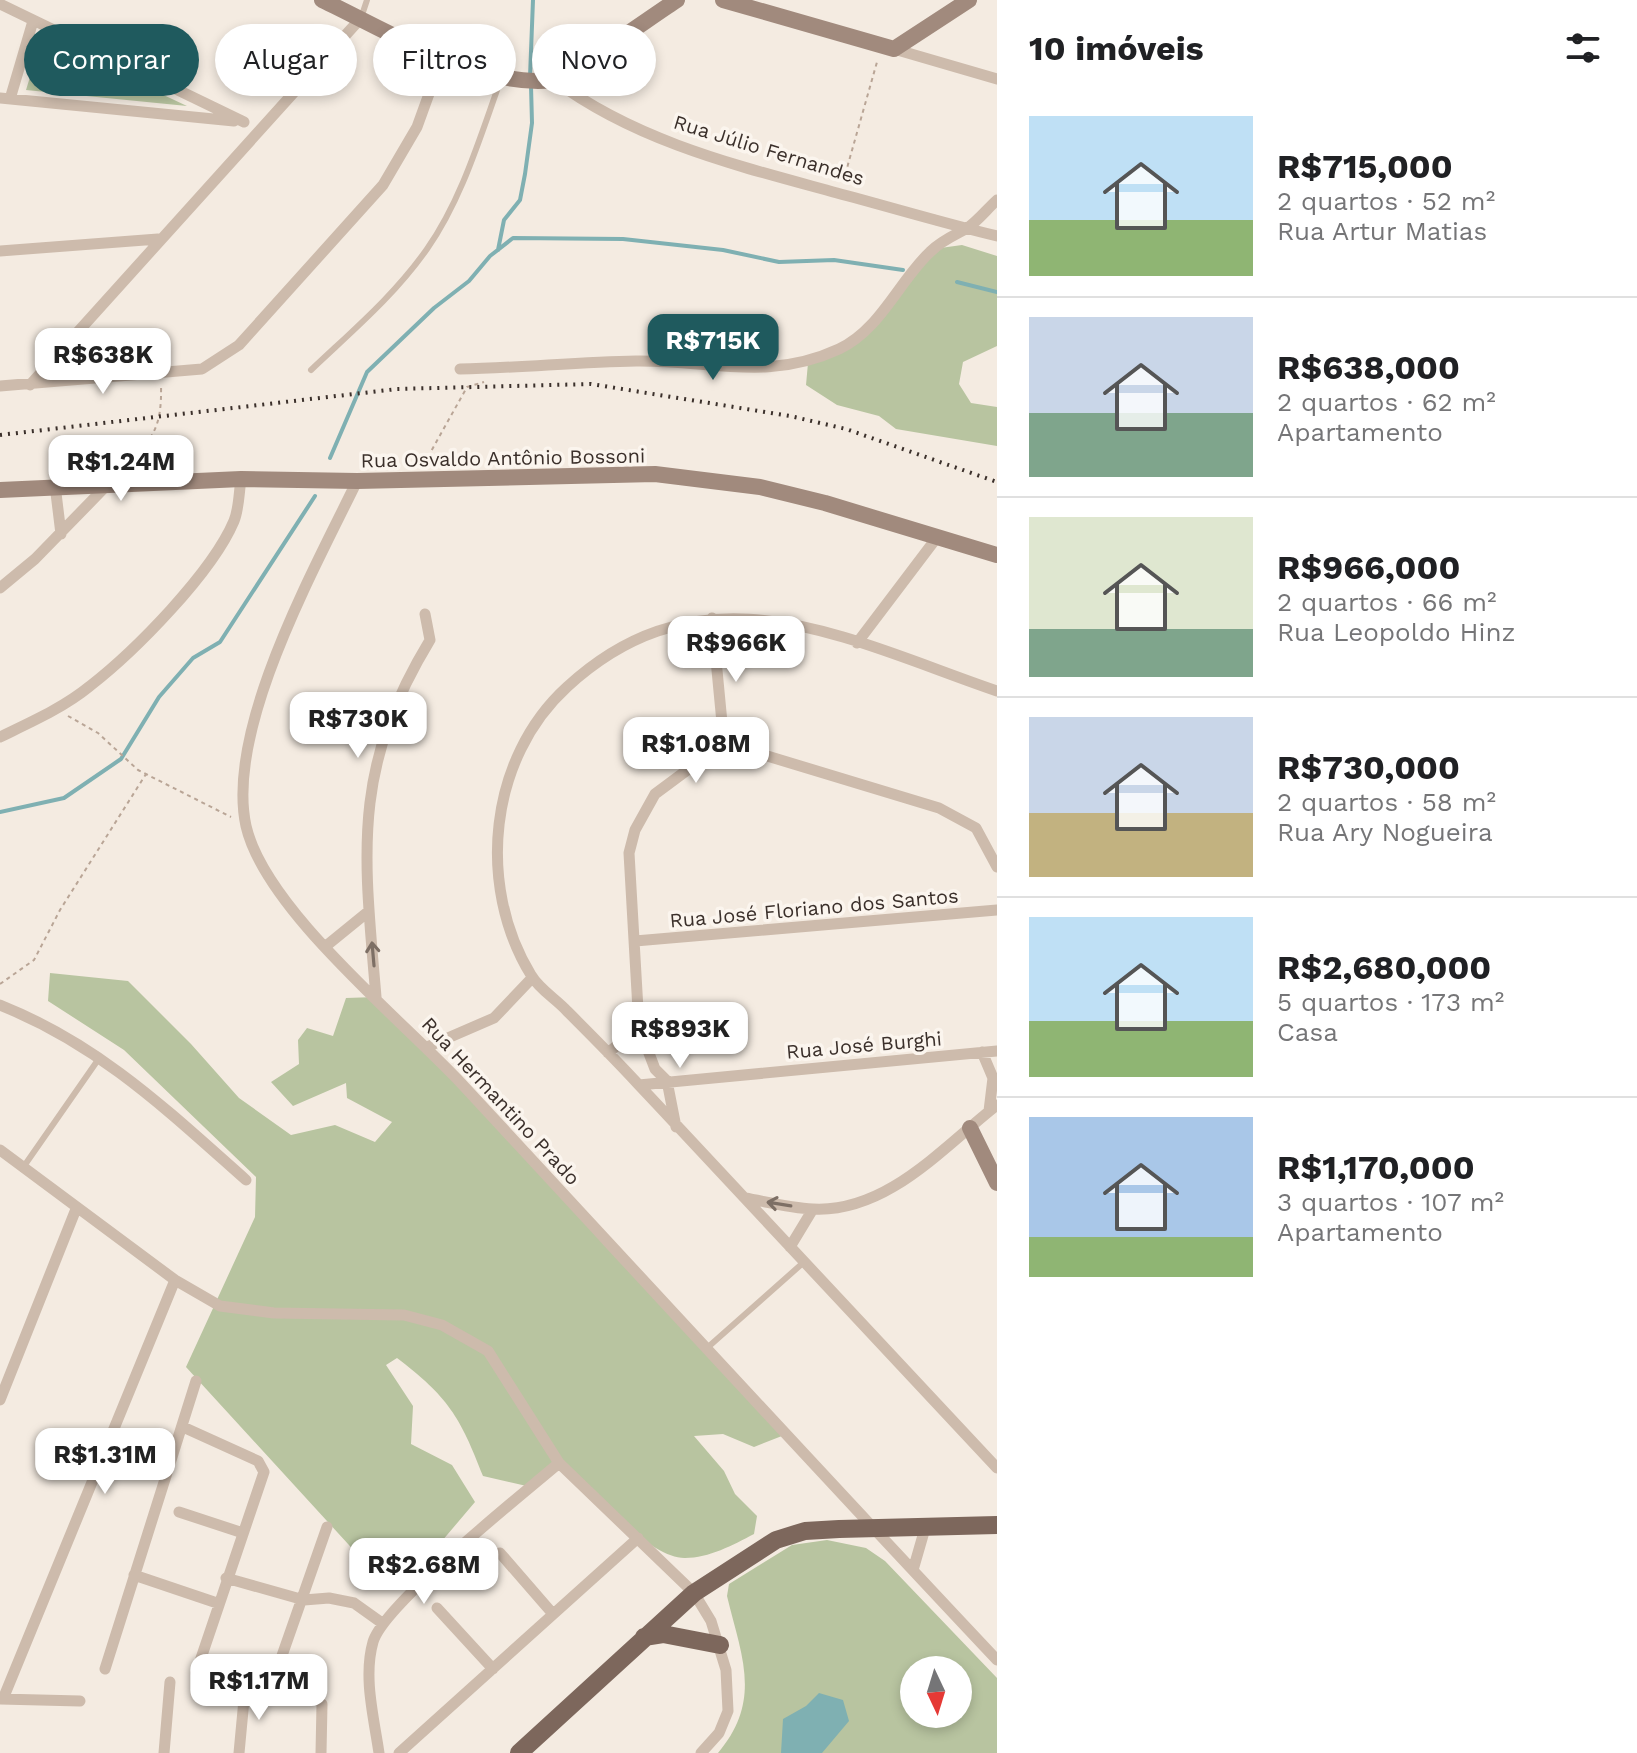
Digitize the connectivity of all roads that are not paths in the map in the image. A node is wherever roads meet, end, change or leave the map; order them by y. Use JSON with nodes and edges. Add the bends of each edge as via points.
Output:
{"nodes":[{"id":1,"x":322,"y":0,"type":"edge"},
{"id":2,"x":367,"y":0,"type":"edge"},
{"id":3,"x":677,"y":0,"type":"edge"},
{"id":4,"x":723,"y":0,"type":"edge"},
{"id":5,"x":969,"y":0,"type":"edge"},
{"id":6,"x":0,"y":4,"type":"edge"},
{"id":7,"x":361,"y":18,"type":"junction"},
{"id":8,"x":33,"y":21,"type":"junction"},
{"id":9,"x":373,"y":24,"type":"edge"},
{"id":10,"x":638,"y":24,"type":"edge"},
{"id":11,"x":888,"y":47,"type":"junction"},
{"id":12,"x":997,"y":79,"type":"edge"},
{"id":13,"x":428,"y":96,"type":"edge"},
{"id":14,"x":498,"y":96,"type":"edge"},
{"id":15,"x":576,"y":96,"type":"edge"},
{"id":16,"x":5,"y":98,"type":"edge"},
{"id":17,"x":244,"y":122,"type":"junction"},
{"id":18,"x":260,"y":126,"type":"junction"},
{"id":19,"x":997,"y":200,"type":"edge"},
{"id":20,"x":966,"y":229,"type":"junction"},
{"id":21,"x":997,"y":236,"type":"edge"},
{"id":22,"x":158,"y":239,"type":"junction"},
{"id":23,"x":0,"y":251,"type":"edge"},
{"id":24,"x":460,"y":369,"type":"dead end"},
{"id":25,"x":311,"y":370,"type":"dead end"},
{"id":26,"x":30,"y":385,"type":"junction"},
{"id":27,"x":0,"y":386,"type":"edge"},
{"id":28,"x":241,"y":479,"type":"junction"},
{"id":29,"x":357,"y":481,"type":"junction"},
{"id":30,"x":110,"y":483,"type":"junction"},
{"id":31,"x":55,"y":485,"type":"junction"},
{"id":32,"x":0,"y":490,"type":"edge"},
{"id":33,"x":61,"y":534,"type":"junction"},
{"id":34,"x":938,"y":536,"type":"junction"},
{"id":35,"x":997,"y":555,"type":"edge"},
{"id":36,"x":0,"y":588,"type":"edge"},
{"id":37,"x":425,"y":614,"type":"dead end"},
{"id":38,"x":712,"y":618,"type":"junction"},
{"id":39,"x":857,"y":643,"type":"junction"},
{"id":40,"x":997,"y":691,"type":"edge"},
{"id":41,"x":0,"y":737,"type":"edge"},
{"id":42,"x":725,"y":754,"type":"junction"},
{"id":43,"x":997,"y":867,"type":"edge"},
{"id":44,"x":997,"y":910,"type":"edge"},
{"id":45,"x":369,"y":911,"type":"junction"},
{"id":46,"x":635,"y":941,"type":"junction"},
{"id":47,"x":326,"y":946,"type":"junction"},
{"id":48,"x":532,"y":978,"type":"junction"},
{"id":49,"x":376,"y":997,"type":"junction"},
{"id":50,"x":0,"y":1005,"type":"edge"},
{"id":51,"x":639,"y":1027,"type":"junction"},
{"id":52,"x":427,"y":1047,"type":"junction"},
{"id":53,"x":997,"y":1051,"type":"edge"},
{"id":54,"x":982,"y":1052,"type":"junction"},
{"id":55,"x":608,"y":1053,"type":"junction"},
{"id":56,"x":100,"y":1057,"type":"junction"},
{"id":57,"x":667,"y":1081,"type":"junction"},
{"id":58,"x":639,"y":1085,"type":"junction"},
{"id":59,"x":993,"y":1108,"type":"edge"},
{"id":60,"x":676,"y":1127,"type":"junction"},
{"id":61,"x":970,"y":1128,"type":"junction"},
{"id":62,"x":0,"y":1150,"type":"edge"},
{"id":63,"x":22,"y":1169,"type":"junction"},
{"id":64,"x":246,"y":1180,"type":"dead end"},
{"id":65,"x":997,"y":1183,"type":"edge"},
{"id":66,"x":744,"y":1198,"type":"junction"},
{"id":67,"x":76,"y":1209,"type":"junction"},
{"id":68,"x":813,"y":1209,"type":"junction"},
{"id":69,"x":790,"y":1247,"type":"junction"},
{"id":70,"x":804,"y":1262,"type":"junction"},
{"id":71,"x":175,"y":1280,"type":"junction"},
{"id":72,"x":707,"y":1348,"type":"junction"},
{"id":73,"x":196,"y":1381,"type":"dead end"},
{"id":74,"x":0,"y":1400,"type":"edge"},
{"id":75,"x":183,"y":1427,"type":"junction"},
{"id":76,"x":559,"y":1463,"type":"junction"},
{"id":77,"x":997,"y":1468,"type":"edge"},
{"id":78,"x":179,"y":1512,"type":"dead end"},
{"id":79,"x":993,"y":1523,"type":"edge"},
{"id":80,"x":926,"y":1525,"type":"junction"},
{"id":81,"x":327,"y":1527,"type":"dead end"},
{"id":82,"x":873,"y":1528,"type":"junction"},
{"id":83,"x":243,"y":1533,"type":"junction"},
{"id":84,"x":638,"y":1538,"type":"junction"},
{"id":85,"x":500,"y":1553,"type":"dead end"},
{"id":86,"x":913,"y":1570,"type":"junction"},
{"id":87,"x":134,"y":1575,"type":"junction"},
{"id":88,"x":226,"y":1578,"type":"junction"},
{"id":89,"x":694,"y":1593,"type":"junction"},
{"id":90,"x":304,"y":1600,"type":"junction"},
{"id":91,"x":217,"y":1603,"type":"junction"},
{"id":92,"x":437,"y":1608,"type":"dead end"},
{"id":93,"x":553,"y":1614,"type":"junction"},
{"id":94,"x":382,"y":1623,"type":"junction"},
{"id":95,"x":644,"y":1637,"type":"junction"},
{"id":96,"x":720,"y":1645,"type":"junction"},
{"id":97,"x":997,"y":1660,"type":"edge"},
{"id":98,"x":278,"y":1667,"type":"dead end"},
{"id":99,"x":105,"y":1669,"type":"dead end"},
{"id":100,"x":493,"y":1669,"type":"junction"},
{"id":101,"x":196,"y":1673,"type":"dead end"},
{"id":102,"x":170,"y":1682,"type":"dead end"},
{"id":103,"x":245,"y":1689,"type":"dead end"},
{"id":104,"x":2,"y":1699,"type":"edge"},
{"id":105,"x":80,"y":1701,"type":"dead end"},
{"id":106,"x":322,"y":1704,"type":"dead end"},
{"id":107,"x":164,"y":1753,"type":"edge"},
{"id":108,"x":239,"y":1753,"type":"edge"},
{"id":109,"x":321,"y":1753,"type":"edge"},
{"id":110,"x":379,"y":1753,"type":"edge"},
{"id":111,"x":399,"y":1753,"type":"edge"},
{"id":112,"x":519,"y":1753,"type":"edge"},
{"id":113,"x":701,"y":1753,"type":"edge"}],
"edges":[{"from":1,"to":7,"type":"street"},
{"from":2,"to":7,"type":"lane"},
{"from":3,"to":10,"type":"street"},
{"from":4,"to":11,"type":"street"},
{"from":5,"to":11,"type":"street"},
{"from":6,"to":8,"type":"street"},
{"from":7,"to":9,"type":"street"},
{"from":7,"to":18,"type":"street"},
{"from":8,"to":16,"type":"street"},
{"from":8,"to":17,"type":"street"},
{"from":11,"to":12,"type":"street"},
{"from":13,"to":26,"type":"street","via":[[417,127],[383,185],[239,345],[202,369]]},
{"from":14,"to":25,"type":"lane","via":[[452,205],[428,247],[381,306]]},
{"from":15,"to":20,"type":"street","name":"Rua Júlio Fernandes","via":[[642,131],[738,166]]},
{"from":16,"to":17,"type":"street"},
{"from":17,"to":18,"type":"street"},
{"from":18,"to":22,"type":"street"},
{"from":19,"to":20,"type":"street"},
{"from":20,"to":21,"type":"street","name":"Rua Júlio Fernandes"},
{"from":20,"to":24,"type":"street","via":[[928,253],[872,323],[842,348],[788,367],[759,370],[636,361]]},
{"from":22,"to":23,"type":"street"},
{"from":22,"to":26,"type":"street"},
{"from":26,"to":27,"type":"street"},
{"from":28,"to":29,"type":"street","name":"Rua Osvaldo Antônio Bossoni"},
{"from":28,"to":30,"type":"street","name":"Rua Osvaldo Antônio Bossoni"},
{"from":28,"to":41,"type":"street","via":[[235,519],[215,554],[132,648],[56,710]]},
{"from":29,"to":34,"type":"street","name":"Rua Osvaldo Antônio Bossoni","via":[[655,474],[760,487]]},
{"from":29,"to":47,"type":"street","name":"Rua Hermantino Prado","via":[[288,624],[263,689],[247,764],[246,826],[266,874]]},
{"from":30,"to":31,"type":"street","name":"Rua Osvaldo Antônio Bossoni"},
{"from":30,"to":33,"type":"street"},
{"from":31,"to":32,"type":"street","name":"Rua Osvaldo Antônio Bossoni"},
{"from":31,"to":33,"type":"street"},
{"from":33,"to":36,"type":"street"},
{"from":34,"to":35,"type":"street","name":"Rua Osvaldo Antônio Bossoni"},
{"from":34,"to":39,"type":"street"},
{"from":37,"to":45,"type":"street","via":[[430,640],[394,707],[372,777]]},
{"from":38,"to":39,"type":"street","via":[[796,623]]},
{"from":38,"to":42,"type":"street"},
{"from":38,"to":48,"type":"street","via":[[649,633],[571,683],[545,708],[515,759],[503,796],[498,869],[508,924]]},
{"from":39,"to":40,"type":"street"},
{"from":42,"to":43,"type":"street","via":[[764,755],[939,808],[976,828]]},
{"from":42,"to":46,"type":"street","via":[[674,779],[644,811],[629,853]]},
{"from":44,"to":46,"type":"street","name":"Rua José Floriano dos Santos"},
{"from":45,"to":47,"type":"street"},
{"from":49,"to":45,"type":"street","one_way":true},
{"from":46,"to":51,"type":"street"},
{"from":47,"to":49,"type":"street","name":"Rua Hermantino Prado"},
{"from":48,"to":52,"type":"street","via":[[494,1018]]},
{"from":48,"to":55,"type":"street"},
{"from":49,"to":52,"type":"street","name":"Rua Hermantino Prado"},
{"from":50,"to":56,"type":"street","via":[[51,1026]]},
{"from":51,"to":55,"type":"street"},
{"from":51,"to":57,"type":"street","via":[[655,1069]]},
{"from":52,"to":72,"type":"street","name":"Rua Hermantino Prado"},
{"from":53,"to":54,"type":"street","name":"Rua José Burghi"},
{"from":54,"to":57,"type":"street","name":"Rua José Burghi"},
{"from":54,"to":59,"type":"street","via":[[993,1078]]},
{"from":55,"to":58,"type":"street"},
{"from":56,"to":63,"type":"lane"},
{"from":56,"to":64,"type":"street","via":[[129,1076]]},
{"from":57,"to":58,"type":"street","name":"Rua José Burghi"},
{"from":57,"to":60,"type":"street"},
{"from":58,"to":60,"type":"street"},
{"from":59,"to":61,"type":"street"},
{"from":60,"to":66,"type":"street"},
{"from":61,"to":65,"type":"street"},
{"from":61,"to":68,"type":"street","via":[[883,1193],[859,1204]]},
{"from":62,"to":63,"type":"street"},
{"from":63,"to":67,"type":"street"},
{"from":68,"to":66,"type":"street","one_way":true},
{"from":66,"to":69,"type":"street"},
{"from":67,"to":71,"type":"street"},
{"from":67,"to":74,"type":"street"},
{"from":68,"to":69,"type":"street"},
{"from":69,"to":70,"type":"street"},
{"from":70,"to":72,"type":"lane"},
{"from":70,"to":77,"type":"street"},
{"from":71,"to":76,"type":"street","via":[[233,1309],[404,1315],[470,1338],[488,1351]]},
{"from":71,"to":104,"type":"street"},
{"from":72,"to":82,"type":"street","name":"Rua Hermantino Prado"},
{"from":73,"to":75,"type":"street"},
{"from":75,"to":83,"type":"street","via":[[263,1467]]},
{"from":75,"to":87,"type":"street"},
{"from":76,"to":84,"type":"street"},
{"from":76,"to":94,"type":"street"},
{"from":78,"to":83,"type":"street"},
{"from":79,"to":80,"type":"main road"},
{"from":80,"to":82,"type":"main road"},
{"from":80,"to":86,"type":"street"},
{"from":81,"to":90,"type":"street"},
{"from":82,"to":86,"type":"street","name":"Rua Hermantino Prado"},
{"from":82,"to":89,"type":"main road","via":[[805,1531],[776,1540]]},
{"from":83,"to":88,"type":"street"},
{"from":84,"to":89,"type":"street"},
{"from":84,"to":93,"type":"street"},
{"from":85,"to":93,"type":"street"},
{"from":86,"to":97,"type":"street","name":"Rua Hermantino Prado"},
{"from":87,"to":91,"type":"street"},
{"from":87,"to":99,"type":"street"},
{"from":88,"to":90,"type":"street"},
{"from":88,"to":91,"type":"street"},
{"from":89,"to":95,"type":"main road"},
{"from":89,"to":96,"type":"street"},
{"from":90,"to":94,"type":"street","via":[[354,1603]]},
{"from":90,"to":98,"type":"street"},
{"from":91,"to":101,"type":"street"},
{"from":92,"to":100,"type":"street"},
{"from":93,"to":100,"type":"street"},
{"from":94,"to":110,"type":"street","via":[[373,1640],[370,1671]]},
{"from":95,"to":96,"type":"main road","via":[[663,1634]]},
{"from":95,"to":112,"type":"main road"},
{"from":96,"to":113,"type":"street","via":[[729,1686],[728,1711],[719,1733]]},
{"from":100,"to":111,"type":"street"},
{"from":102,"to":107,"type":"street"},
{"from":103,"to":108,"type":"street"},
{"from":104,"to":105,"type":"street"},
{"from":106,"to":109,"type":"street"}]}
